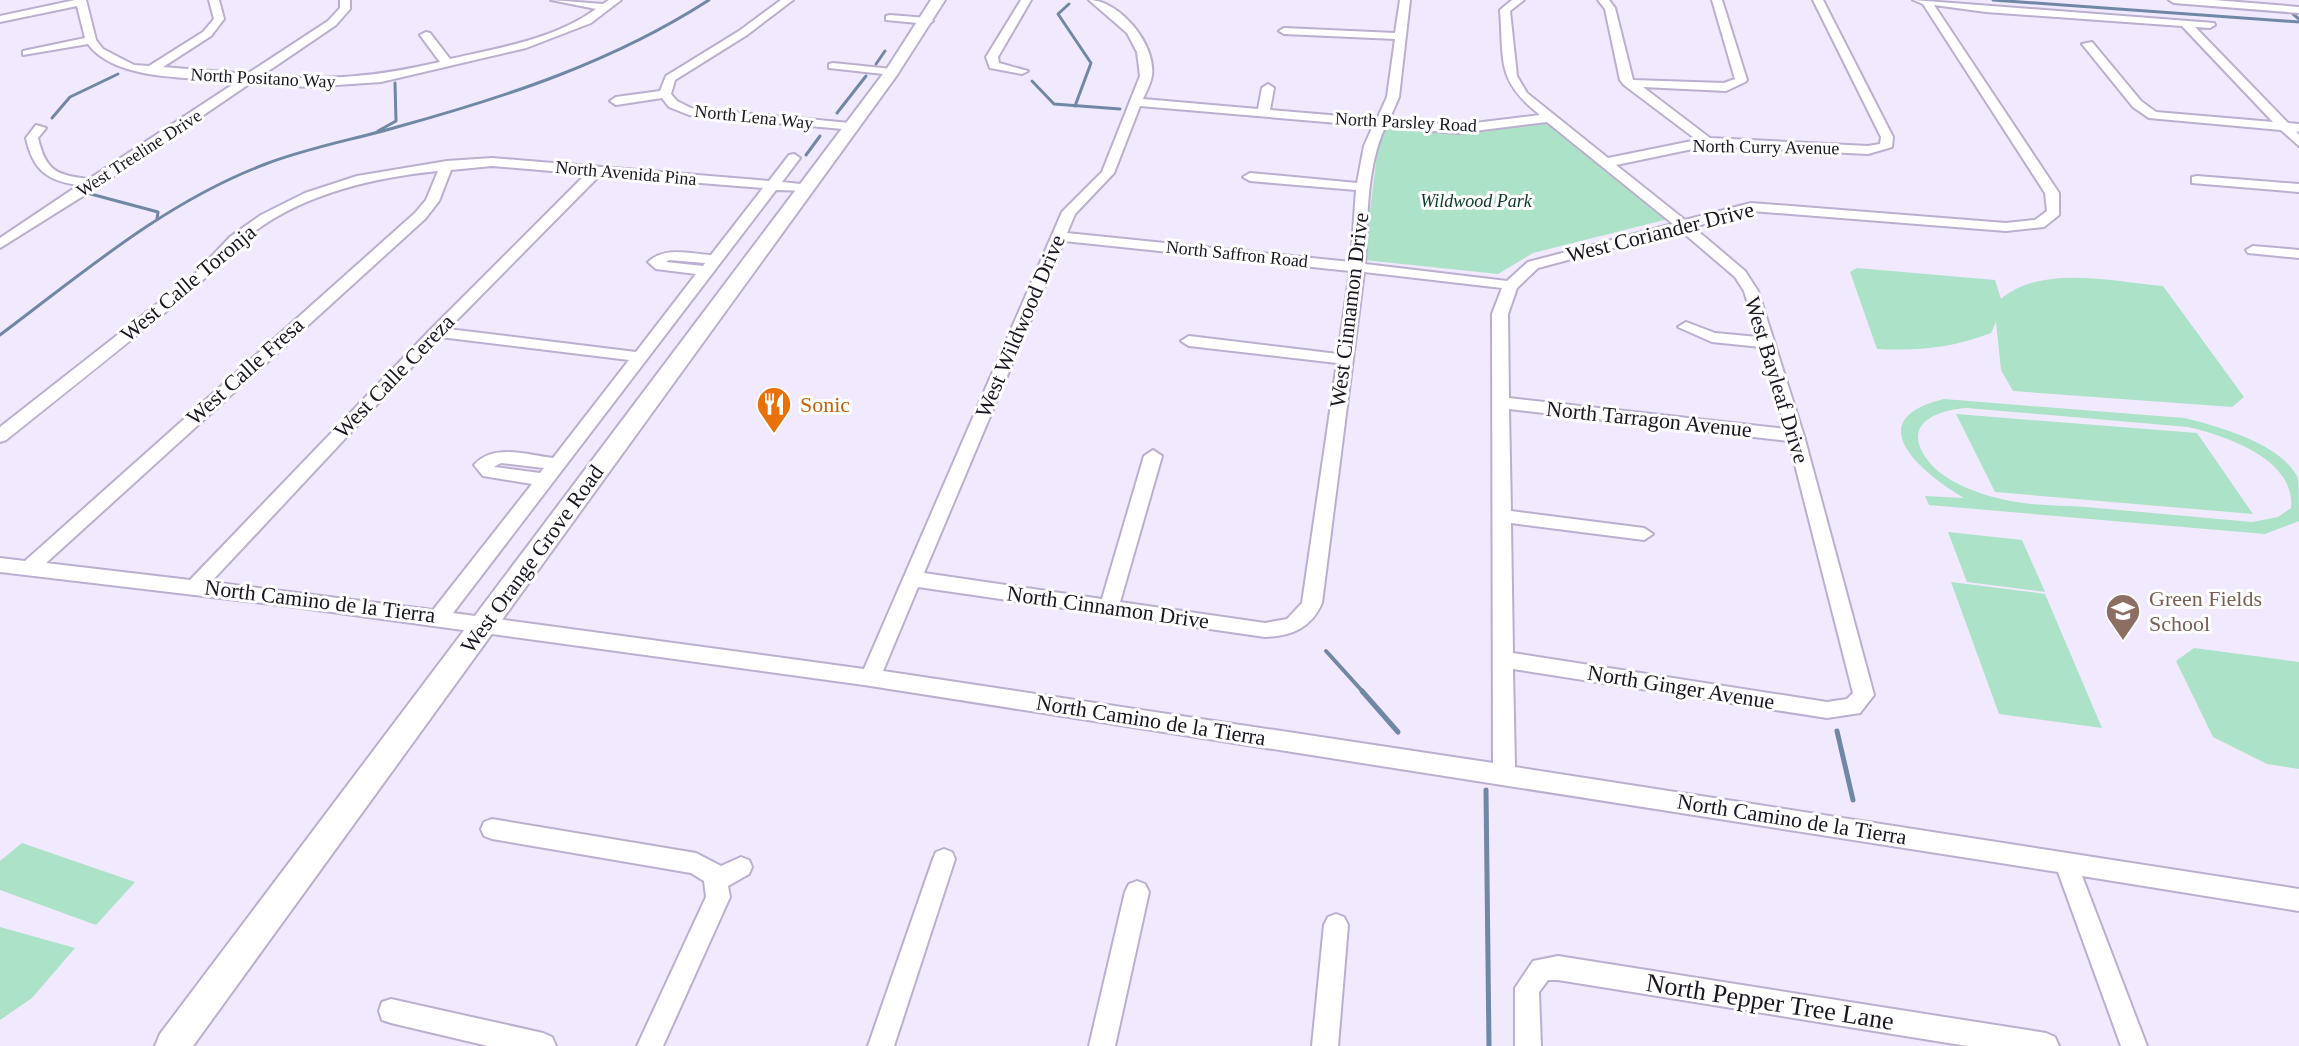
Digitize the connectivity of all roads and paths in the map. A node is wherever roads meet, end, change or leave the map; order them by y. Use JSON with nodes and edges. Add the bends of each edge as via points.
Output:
{"nodes":[{"id":1,"x":214,"y":0,"type":"edge"},
{"id":2,"x":345,"y":0,"type":"edge"},
{"id":3,"x":556,"y":0,"type":"edge"},
{"id":4,"x":788,"y":0,"type":"edge"},
{"id":5,"x":938,"y":0,"type":"edge"},
{"id":6,"x":955,"y":0,"type":"edge"},
{"id":7,"x":1026,"y":0,"type":"edge"},
{"id":8,"x":1405,"y":0,"type":"edge"},
{"id":9,"x":1519,"y":0,"type":"edge"},
{"id":10,"x":1606,"y":0,"type":"edge"},
{"id":11,"x":1717,"y":0,"type":"edge"},
{"id":12,"x":1818,"y":0,"type":"edge"},
{"id":13,"x":2174,"y":0,"type":"edge"},
{"id":14,"x":2275,"y":0,"type":"edge"},
{"id":15,"x":81,"y":1,"type":"edge"},
{"id":16,"x":1102,"y":1,"type":"edge"},
{"id":17,"x":1922,"y":1,"type":"edge"},
{"id":18,"x":612,"y":4,"type":"edge"},
{"id":19,"x":2285,"y":9,"type":"junction"},
{"id":20,"x":2299,"y":10,"type":"edge"},
{"id":21,"x":890,"y":18,"type":"dead end"},
{"id":22,"x":0,"y":19,"type":"edge"},
{"id":23,"x":928,"y":21,"type":"junction"},
{"id":24,"x":2185,"y":23,"type":"junction"},
{"id":25,"x":2210,"y":25,"type":"dead end"},
{"id":26,"x":1284,"y":31,"type":"dead end"},
{"id":27,"x":426,"y":35,"type":"dead end"},
{"id":28,"x":1399,"y":36,"type":"junction"},
{"id":29,"x":1155,"y":39,"type":"dead end"},
{"id":30,"x":91,"y":40,"type":"junction"},
{"id":31,"x":1138,"y":41,"type":"junction"},
{"id":32,"x":2088,"y":44,"type":"dead end"},
{"id":33,"x":27,"y":53,"type":"dead end"},
{"id":34,"x":448,"y":64,"type":"junction"},
{"id":35,"x":833,"y":66,"type":"dead end"},
{"id":36,"x":151,"y":70,"type":"junction"},
{"id":37,"x":1022,"y":71,"type":"dead end"},
{"id":38,"x":892,"y":72,"type":"junction"},
{"id":39,"x":251,"y":79,"type":"junction"},
{"id":40,"x":1628,"y":83,"type":"junction"},
{"id":41,"x":1268,"y":88,"type":"dead end"},
{"id":42,"x":665,"y":94,"type":"junction"},
{"id":43,"x":616,"y":101,"type":"dead end"},
{"id":44,"x":1134,"y":102,"type":"junction"},
{"id":45,"x":1263,"y":112,"type":"junction"},
{"id":46,"x":1548,"y":118,"type":"junction"},
{"id":47,"x":1382,"y":123,"type":"junction"},
{"id":48,"x":850,"y":127,"type":"junction"},
{"id":49,"x":40,"y":128,"type":"dead end"},
{"id":50,"x":2292,"y":128,"type":"edge"},
{"id":51,"x":1707,"y":142,"type":"junction"},
{"id":52,"x":2299,"y":142,"type":"edge"},
{"id":53,"x":794,"y":158,"type":"dead end"},
{"id":54,"x":1605,"y":163,"type":"junction"},
{"id":55,"x":447,"y":165,"type":"junction"},
{"id":56,"x":596,"y":171,"type":"junction"},
{"id":57,"x":1250,"y":177,"type":"dead end"},
{"id":58,"x":2197,"y":180,"type":"dead end"},
{"id":59,"x":94,"y":183,"type":"junction"},
{"id":60,"x":773,"y":185,"type":"junction"},
{"id":61,"x":1363,"y":187,"type":"junction"},
{"id":62,"x":805,"y":188,"type":"junction"},
{"id":63,"x":2299,"y":188,"type":"edge"},
{"id":64,"x":1683,"y":225,"type":"junction"},
{"id":65,"x":1059,"y":236,"type":"junction"},
{"id":66,"x":0,"y":244,"type":"edge"},
{"id":67,"x":2253,"y":250,"type":"dead end"},
{"id":68,"x":2299,"y":254,"type":"edge"},
{"id":69,"x":1358,"y":266,"type":"junction"},
{"id":70,"x":1510,"y":286,"type":"junction"},
{"id":71,"x":1686,"y":327,"type":"dead end"},
{"id":72,"x":436,"y":332,"type":"junction"},
{"id":73,"x":1189,"y":341,"type":"dead end"},
{"id":74,"x":1768,"y":343,"type":"junction"},
{"id":75,"x":641,"y":357,"type":"junction"},
{"id":76,"x":1344,"y":359,"type":"junction"},
{"id":77,"x":1503,"y":403,"type":"junction"},
{"id":78,"x":0,"y":436,"type":"edge"},
{"id":79,"x":1796,"y":436,"type":"junction"},
{"id":80,"x":1153,"y":456,"type":"dead end"},
{"id":81,"x":558,"y":464,"type":"junction"},
{"id":82,"x":545,"y":480,"type":"junction"},
{"id":83,"x":1503,"y":516,"type":"junction"},
{"id":84,"x":1644,"y":534,"type":"dead end"},
{"id":85,"x":0,"y":565,"type":"edge"},
{"id":86,"x":29,"y":568,"type":"junction"},
{"id":87,"x":914,"y":579,"type":"junction"},
{"id":88,"x":196,"y":586,"type":"junction"},
{"id":89,"x":1109,"y":607,"type":"junction"},
{"id":90,"x":440,"y":615,"type":"junction"},
{"id":91,"x":486,"y":622,"type":"junction"},
{"id":92,"x":1302,"y":628,"type":"joint"},
{"id":93,"x":1506,"y":660,"type":"junction"},
{"id":94,"x":870,"y":678,"type":"junction"},
{"id":95,"x":1858,"y":710,"type":"joint"},
{"id":96,"x":1504,"y":773,"type":"junction"},
{"id":97,"x":492,"y":829,"type":"dead end"},
{"id":98,"x":944,"y":859,"type":"dead end"},
{"id":99,"x":2066,"y":864,"type":"junction"},
{"id":100,"x":741,"y":867,"type":"dead end"},
{"id":101,"x":717,"y":880,"type":"junction"},
{"id":102,"x":1137,"y":892,"type":"dead end"},
{"id":103,"x":2299,"y":900,"type":"edge"},
{"id":104,"x":1336,"y":925,"type":"dead end"},
{"id":105,"x":391,"y":1011,"type":"dead end"},
{"id":106,"x":172,"y":1046,"type":"edge"},
{"id":107,"x":543,"y":1046,"type":"edge"},
{"id":108,"x":650,"y":1046,"type":"edge"},
{"id":109,"x":881,"y":1046,"type":"edge"},
{"id":110,"x":1102,"y":1046,"type":"edge"},
{"id":111,"x":1325,"y":1046,"type":"edge"},
{"id":112,"x":1528,"y":1046,"type":"edge"},
{"id":113,"x":2046,"y":1046,"type":"edge"},
{"id":114,"x":2134,"y":1046,"type":"edge"}],
"edges":[{"from":1,"to":36,"type":"street","via":[[219,11],[214,26]]},
{"from":2,"to":39,"type":"street","name":"West Treeline Drive","via":[[345,9],[332,23]]},
{"from":3,"to":18,"type":"street"},
{"from":4,"to":42,"type":"street","via":[[670,78]]},
{"from":5,"to":23,"type":"main road","name":"West Orange Grove Road"},
{"from":6,"to":23,"type":"main road","name":"West Orange Grove Road","via":[[942,18]]},
{"from":7,"to":37,"type":"street","via":[[992,57],[1000,69]]},
{"from":8,"to":28,"type":"street","name":"West Cinnamon Drive"},
{"from":9,"to":46,"type":"street","name":"West Bayleaf Drive","via":[[1505,10],[1511,76],[1522,95]]},
{"from":10,"to":40,"type":"street"},
{"from":11,"to":40,"type":"street","via":[[1741,80],[1738,86]]},
{"from":12,"to":51,"type":"street","name":"North Curry Avenue","via":[[1887,137],[1885,150]]},
{"from":13,"to":19,"type":"street"},
{"from":14,"to":19,"type":"street"},
{"from":15,"to":22,"type":"street"},
{"from":15,"to":30,"type":"street"},
{"from":16,"to":31,"type":"street"},
{"from":17,"to":24,"type":"street"},
{"from":17,"to":64,"type":"street","name":"West Coriander Drive","via":[[2052,193],[2054,212],[2039,224],[2006,227],[1771,206]]},
{"from":18,"to":34,"type":"street","name":"North Positano Way","via":[[555,35]]},
{"from":19,"to":20,"type":"street"},
{"from":21,"to":23,"type":"street"},
{"from":23,"to":38,"type":"main road","name":"West Orange Grove Road"},
{"from":24,"to":25,"type":"street"},
{"from":24,"to":50,"type":"street"},
{"from":26,"to":28,"type":"street"},
{"from":27,"to":34,"type":"street"},
{"from":28,"to":47,"type":"street","name":"West Cinnamon Drive","via":[[1393,97]]},
{"from":29,"to":31,"type":"street"},
{"from":30,"to":33,"type":"street"},
{"from":30,"to":36,"type":"street","name":"North Positano Way","via":[[112,60]]},
{"from":31,"to":44,"type":"street","name":"West Wildwood Drive","via":[[1147,62]]},
{"from":32,"to":50,"type":"street","via":[[2149,115]]},
{"from":34,"to":39,"type":"street","name":"North Positano Way","via":[[347,82]]},
{"from":35,"to":38,"type":"street"},
{"from":36,"to":39,"type":"street","name":"North Positano Way"},
{"from":38,"to":48,"type":"main road","name":"West Orange Grove Road"},
{"from":39,"to":59,"type":"street","name":"West Treeline Drive"},
{"from":40,"to":51,"type":"street"},
{"from":41,"to":45,"type":"street"},
{"from":42,"to":43,"type":"street","name":"North Lena Way"},
{"from":42,"to":48,"type":"street","name":"North Lena Way","via":[[689,111]]},
{"from":44,"to":45,"type":"street","name":"North Parsley Road"},
{"from":44,"to":65,"type":"street","name":"West Wildwood Drive","via":[[1108,173],[1069,212]]},
{"from":45,"to":47,"type":"street","name":"North Parsley Road"},
{"from":46,"to":47,"type":"street","name":"North Parsley Road","via":[[1458,129]]},
{"from":46,"to":54,"type":"street","name":"West Bayleaf Drive"},
{"from":47,"to":61,"type":"street","name":"West Cinnamon Drive","via":[[1370,146]]},
{"from":48,"to":62,"type":"main road","name":"West Orange Grove Road"},
{"from":49,"to":59,"type":"street","via":[[32,138],[36,160],[45,172]]},
{"from":50,"to":52,"type":"street"},
{"from":51,"to":54,"type":"street","name":"North Curry Avenue"},
{"from":53,"to":60,"type":"street","name":"West Orange Grove Road"},
{"from":54,"to":64,"type":"street","name":"West Bayleaf Drive"},
{"from":55,"to":56,"type":"street","name":"North Avenida Pina","via":[[492,162]]},
{"from":55,"to":78,"type":"street","name":"West Calle Toronja","via":[[357,180],[266,218]]},
{"from":55,"to":86,"type":"street","name":"West Calle Fresa","via":[[420,216]]},
{"from":56,"to":60,"type":"street","name":"North Avenida Pina"},
{"from":56,"to":72,"type":"street","name":"West Calle Cereza"},
{"from":57,"to":61,"type":"street"},
{"from":58,"to":63,"type":"street"},
{"from":59,"to":66,"type":"street","name":"West Treeline Drive"},
{"from":60,"to":62,"type":"street","name":"North Avenida Pina"},
{"from":60,"to":75,"type":"street","name":"West Orange Grove Road"},
{"from":61,"to":69,"type":"street","name":"West Cinnamon Drive"},
{"from":62,"to":91,"type":"main road","name":"West Orange Grove Road"},
{"from":64,"to":70,"type":"street","name":"West Coriander Drive","via":[[1533,265]]},
{"from":64,"to":74,"type":"street","name":"West Bayleaf Drive","via":[[1740,274]]},
{"from":65,"to":69,"type":"street","name":"North Saffron Road"},
{"from":65,"to":87,"type":"street","name":"West Wildwood Drive"},
{"from":67,"to":68,"type":"street"},
{"from":69,"to":70,"type":"street","name":"North Saffron Road"},
{"from":69,"to":76,"type":"street","name":"West Cinnamon Drive"},
{"from":70,"to":77,"type":"street","via":[[1500,314]]},
{"from":71,"to":74,"type":"street","via":[[1712,337]]},
{"from":72,"to":75,"type":"street"},
{"from":72,"to":88,"type":"street","name":"West Calle Cereza"},
{"from":73,"to":76,"type":"street"},
{"from":74,"to":79,"type":"street","name":"West Bayleaf Drive"},
{"from":75,"to":81,"type":"street","name":"West Orange Grove Road"},
{"from":76,"to":92,"type":"street","name":"West Cinnamon Drive","via":[[1312,603]]},
{"from":77,"to":79,"type":"street","name":"North Tarragon Avenue"},
{"from":77,"to":83,"type":"street"},
{"from":79,"to":95,"type":"street","name":"West Bayleaf Drive","via":[[1863,690]]},
{"from":80,"to":89,"type":"street"},
{"from":81,"to":82,"type":"street","name":"West Orange Grove Road"},
{"from":81,"to":82,"type":"street","name":"West Orange Grove Road","via":[[499,457],[483,465],[489,472]]},
{"from":82,"to":90,"type":"street","name":"West Orange Grove Road"},
{"from":83,"to":84,"type":"street"},
{"from":83,"to":93,"type":"street"},
{"from":85,"to":86,"type":"street","name":"North Camino de la Tierra"},
{"from":86,"to":88,"type":"street","name":"North Camino de la Tierra"},
{"from":87,"to":89,"type":"street","name":"North Cinnamon Drive"},
{"from":87,"to":94,"type":"street","name":"West Wildwood Drive"},
{"from":88,"to":90,"type":"street","name":"North Camino de la Tierra"},
{"from":89,"to":92,"type":"street","name":"North Cinnamon Drive","via":[[1265,630]]},
{"from":90,"to":91,"type":"street","name":"North Camino de la Tierra"},
{"from":91,"to":94,"type":"street","name":"North Camino de la Tierra"},
{"from":91,"to":106,"type":"main road","name":"West Orange Grove Road"},
{"from":93,"to":95,"type":"street","name":"North Ginger Avenue","via":[[1827,710]]},
{"from":93,"to":96,"type":"street"},
{"from":94,"to":96,"type":"street","name":"North Camino de la Tierra"},
{"from":96,"to":99,"type":"street","name":"North Camino de la Tierra"},
{"from":97,"to":101,"type":"street","via":[[696,863]]},
{"from":98,"to":109,"type":"street"},
{"from":99,"to":103,"type":"street","name":"North Camino de la Tierra"},
{"from":99,"to":114,"type":"street"},
{"from":100,"to":101,"type":"street"},
{"from":101,"to":108,"type":"street","via":[[714,907]]},
{"from":102,"to":110,"type":"street"},
{"from":104,"to":111,"type":"street"},
{"from":105,"to":107,"type":"street"},
{"from":112,"to":113,"type":"street","name":"North Pepper Tree Lane","via":[[1527,988],[1542,969],[1558,968]]}]}
